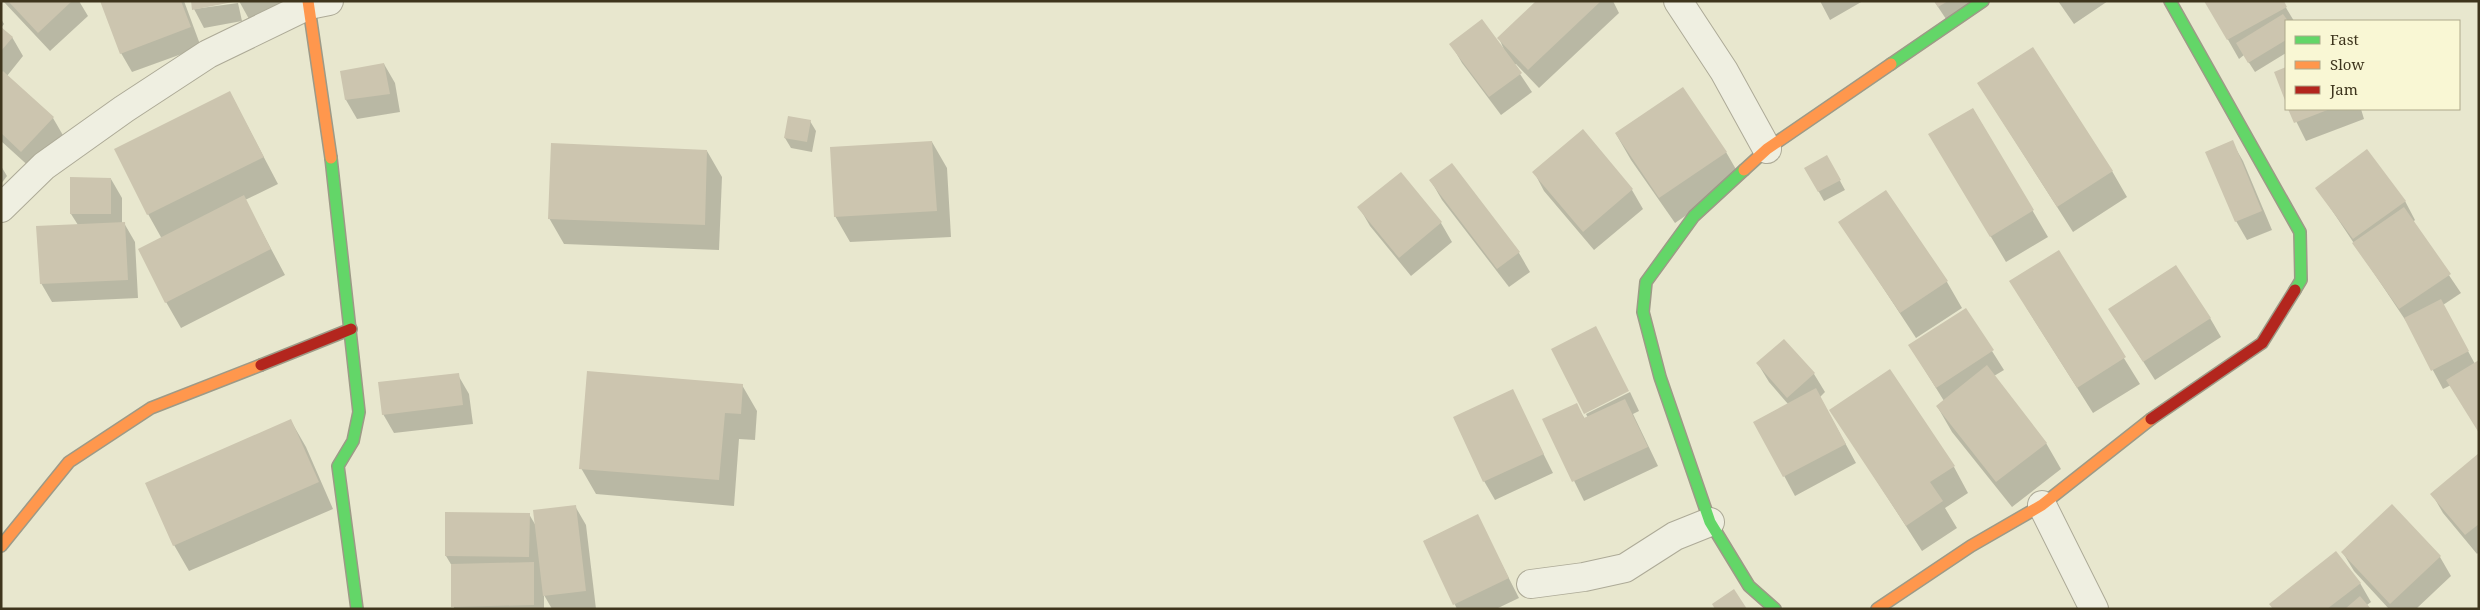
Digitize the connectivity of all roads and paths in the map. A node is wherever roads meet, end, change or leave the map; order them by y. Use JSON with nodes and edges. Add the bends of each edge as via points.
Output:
{"nodes":[{"id":1,"x":1678,"y":1,"type":"edge"},
{"id":2,"x":1984,"y":1,"type":"edge"},
{"id":3,"x":2170,"y":1,"type":"edge"},
{"id":4,"x":315,"y":2,"type":"edge"},
{"id":5,"x":1767,"y":149,"type":"junction"},
{"id":6,"x":1,"y":208,"type":"edge"},
{"id":7,"x":351,"y":328,"type":"junction"},
{"id":8,"x":2042,"y":505,"type":"junction"},
{"id":9,"x":1710,"y":522,"type":"junction"},
{"id":10,"x":1,"y":546,"type":"edge"},
{"id":11,"x":1532,"y":584,"type":"dead end"},
{"id":12,"x":357,"y":609,"type":"edge"},
{"id":13,"x":1775,"y":609,"type":"edge"},
{"id":14,"x":1877,"y":609,"type":"edge"},
{"id":15,"x":2094,"y":609,"type":"edge"}],
"edges":[{"from":1,"to":5,"type":"street","via":[[1724,71]]},
{"from":2,"to":5,"type":"street"},
{"from":3,"to":8,"type":"street","via":[[2300,232],[2301,280],[2262,343],[2132,432]]},
{"from":4,"to":6,"type":"street","via":[[208,54],[124,109],[44,166]]},
{"from":4,"to":7,"type":"street"},
{"from":5,"to":9,"type":"street","via":[[1694,216],[1646,282],[1642,312],[1660,377]]},
{"from":7,"to":10,"type":"street","via":[[151,408],[69,462]]},
{"from":7,"to":12,"type":"street","via":[[359,412],[353,441],[338,466]]},
{"from":8,"to":14,"type":"street","via":[[1971,546]]},
{"from":8,"to":15,"type":"street"},
{"from":9,"to":11,"type":"street","via":[[1675,536],[1625,568]]},
{"from":9,"to":13,"type":"street","via":[[1749,586]]}]}
